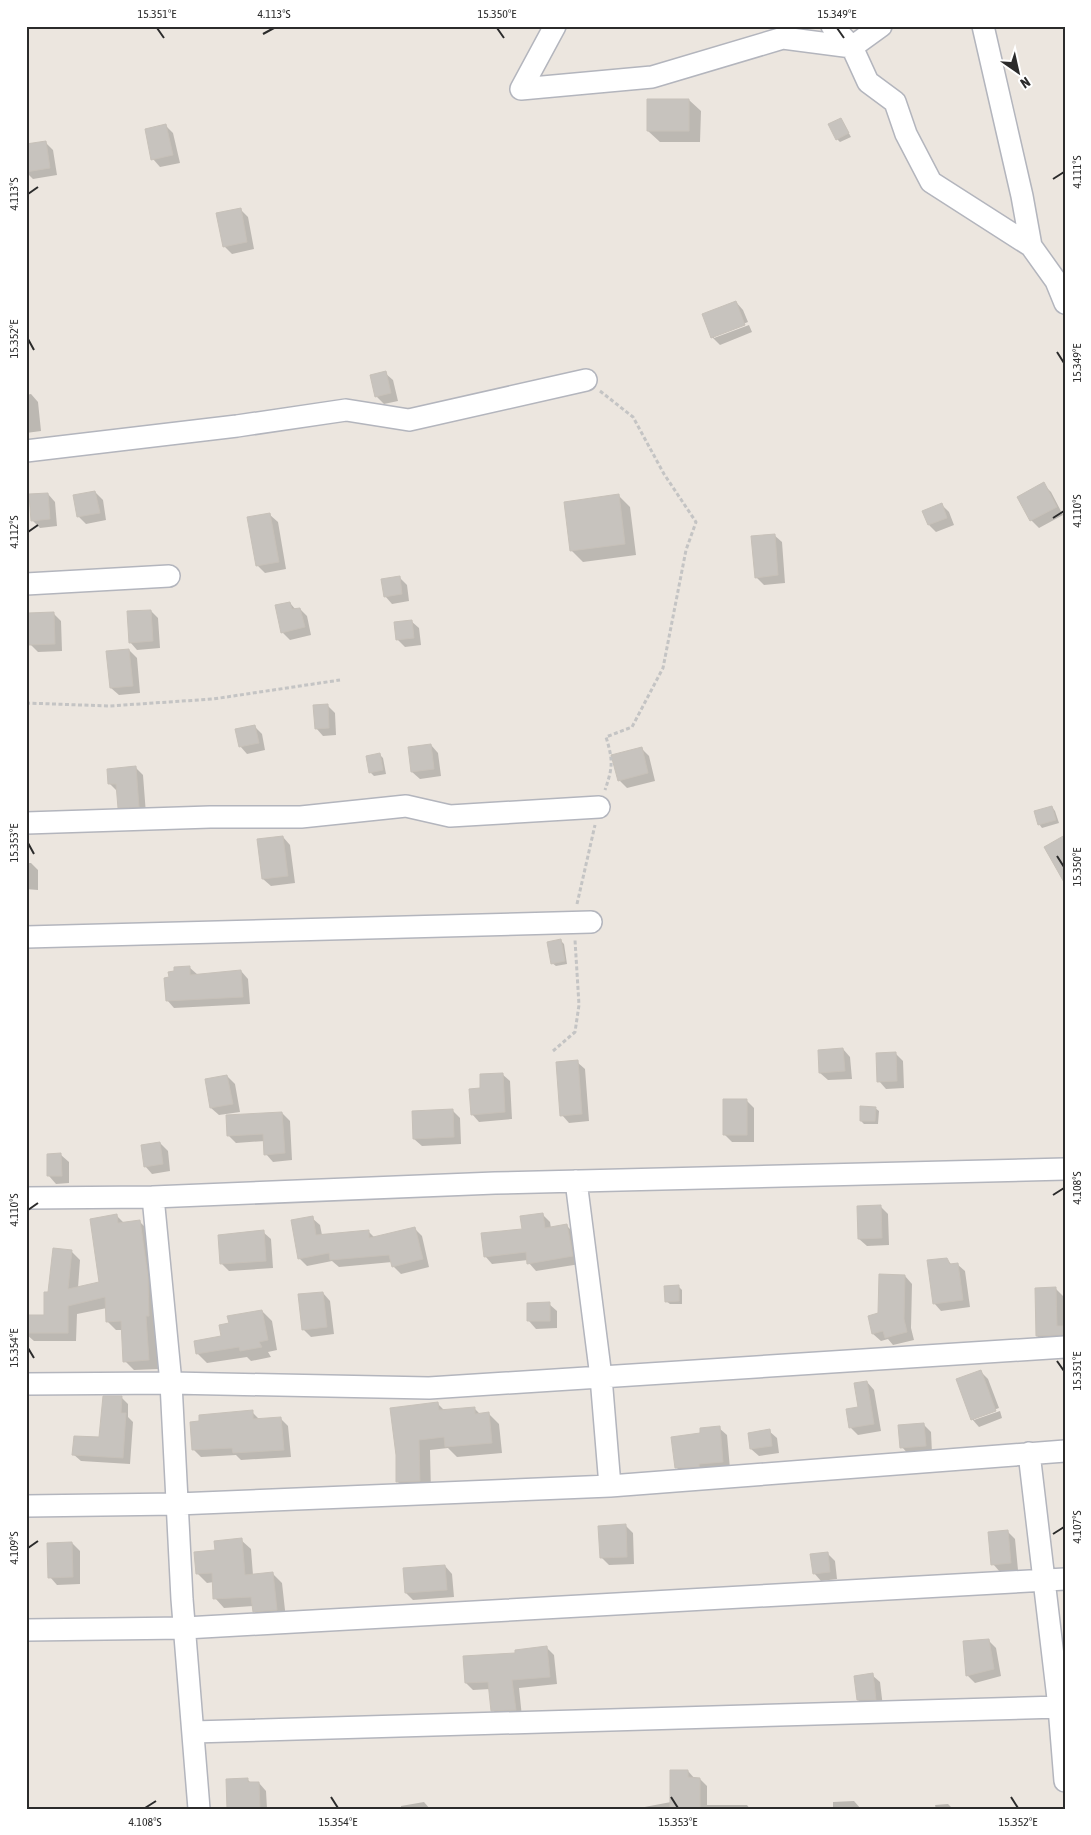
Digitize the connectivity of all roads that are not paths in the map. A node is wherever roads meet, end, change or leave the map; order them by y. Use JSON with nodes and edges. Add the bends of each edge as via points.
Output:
{"nodes":[{"id":1,"x":555,"y":26,"type":"edge"},
{"id":2,"x":832,"y":26,"type":"edge"},
{"id":3,"x":881,"y":26,"type":"edge"},
{"id":4,"x":983,"y":26,"type":"edge"},
{"id":5,"x":852,"y":47,"type":"junction"},
{"id":6,"x":1031,"y":246,"type":"junction"},
{"id":7,"x":1065,"y":304,"type":"edge"},
{"id":8,"x":586,"y":380,"type":"road end"},
{"id":9,"x":26,"y":451,"type":"edge"},
{"id":10,"x":169,"y":576,"type":"dead end"},
{"id":11,"x":26,"y":584,"type":"edge"},
{"id":12,"x":599,"y":807,"type":"road end"},
{"id":13,"x":26,"y":823,"type":"edge"},
{"id":14,"x":582,"y":922,"type":"road end"},
{"id":15,"x":26,"y":937,"type":"edge"},
{"id":16,"x":1065,"y":1169,"type":"edge"},
{"id":17,"x":576,"y":1181,"type":"junction"},
{"id":18,"x":153,"y":1197,"type":"junction"},
{"id":19,"x":26,"y":1198,"type":"edge"},
{"id":20,"x":1065,"y":1346,"type":"edge"},
{"id":21,"x":601,"y":1377,"type":"junction"},
{"id":22,"x":26,"y":1384,"type":"edge"},
{"id":23,"x":171,"y":1384,"type":"junction"},
{"id":24,"x":1065,"y":1451,"type":"edge"},
{"id":25,"x":1029,"y":1454,"type":"junction"},
{"id":26,"x":610,"y":1486,"type":"junction"},
{"id":27,"x":177,"y":1504,"type":"junction"},
{"id":28,"x":26,"y":1506,"type":"edge"},
{"id":29,"x":1065,"y":1578,"type":"edge"},
{"id":30,"x":1044,"y":1580,"type":"junction"},
{"id":31,"x":185,"y":1628,"type":"junction"},
{"id":32,"x":26,"y":1630,"type":"edge"},
{"id":33,"x":1059,"y":1707,"type":"junction"},
{"id":34,"x":193,"y":1732,"type":"junction"},
{"id":35,"x":1065,"y":1782,"type":"edge"},
{"id":36,"x":199,"y":1809,"type":"edge"}],
"edges":[{"from":1,"to":5,"type":"street","via":[[521,89],[652,77],[782,38]]},
{"from":2,"to":5,"type":"street"},
{"from":3,"to":5,"type":"street"},
{"from":4,"to":6,"type":"street"},
{"from":5,"to":6,"type":"street","via":[[868,82],[895,102],[906,134],[931,182]]},
{"from":6,"to":7,"type":"street","via":[[1056,281]]},
{"from":8,"to":9,"type":"street","via":[[409,420],[346,410]]},
{"from":10,"to":11,"type":"street"},
{"from":12,"to":13,"type":"street","via":[[450,816],[406,806],[301,817]]},
{"from":14,"to":15,"type":"street"},
{"from":16,"to":17,"type":"street"},
{"from":17,"to":18,"type":"street"},
{"from":17,"to":21,"type":"street"},
{"from":18,"to":19,"type":"street"},
{"from":18,"to":23,"type":"street"},
{"from":20,"to":21,"type":"street"},
{"from":21,"to":23,"type":"street","via":[[429,1388]]},
{"from":21,"to":26,"type":"street"},
{"from":22,"to":23,"type":"street"},
{"from":23,"to":27,"type":"street"},
{"from":24,"to":25,"type":"street"},
{"from":25,"to":26,"type":"street"},
{"from":25,"to":30,"type":"street"},
{"from":26,"to":27,"type":"street"},
{"from":27,"to":28,"type":"street"},
{"from":27,"to":31,"type":"street"},
{"from":29,"to":30,"type":"street"},
{"from":30,"to":31,"type":"street"},
{"from":30,"to":33,"type":"street"},
{"from":31,"to":32,"type":"street"},
{"from":31,"to":34,"type":"street"},
{"from":33,"to":34,"type":"street"},
{"from":33,"to":35,"type":"street"},
{"from":34,"to":36,"type":"street"}]}
